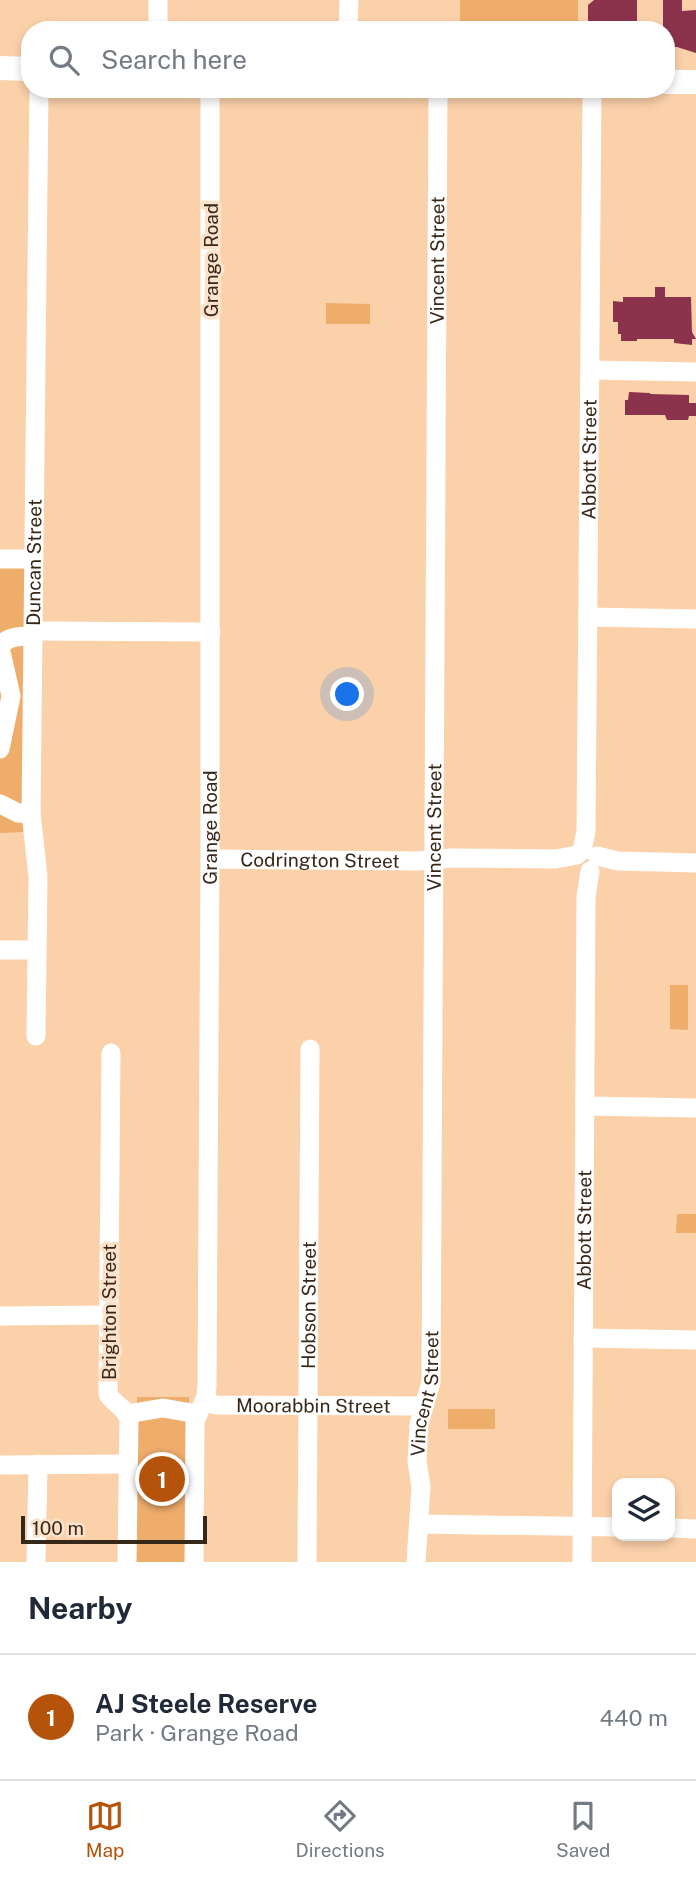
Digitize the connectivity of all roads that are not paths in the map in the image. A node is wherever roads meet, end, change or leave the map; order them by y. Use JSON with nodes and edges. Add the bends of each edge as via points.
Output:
{"nodes":[{"id":1,"x":158,"y":0,"type":"edge"},
{"id":2,"x":349,"y":0,"type":"edge"},
{"id":3,"x":158,"y":21,"type":"edge"},
{"id":4,"x":348,"y":21,"type":"edge"},
{"id":5,"x":0,"y":68,"type":"edge"},
{"id":6,"x":21,"y":69,"type":"edge"},
{"id":7,"x":675,"y":82,"type":"edge"},
{"id":8,"x":696,"y":82,"type":"edge"},
{"id":9,"x":38,"y":98,"type":"edge"},
{"id":10,"x":211,"y":98,"type":"edge"},
{"id":11,"x":438,"y":98,"type":"edge"},
{"id":12,"x":592,"y":98,"type":"edge"},
{"id":13,"x":590,"y":370,"type":"junction"},
{"id":14,"x":696,"y":372,"type":"edge"},
{"id":15,"x":0,"y":559,"type":"edge"},
{"id":16,"x":34,"y":559,"type":"junction"},
{"id":17,"x":588,"y":617,"type":"junction"},
{"id":18,"x":696,"y":619,"type":"edge"},
{"id":19,"x":211,"y":632,"type":"junction"},
{"id":20,"x":33,"y":634,"type":"junction"},
{"id":21,"x":0,"y":749,"type":"edge"},
{"id":22,"x":0,"y":804,"type":"edge"},
{"id":23,"x":31,"y":814,"type":"junction"},
{"id":24,"x":211,"y":859,"type":"junction"},
{"id":25,"x":434,"y":859,"type":"junction"},
{"id":26,"x":586,"y":861,"type":"junction"},
{"id":27,"x":696,"y":863,"type":"edge"},
{"id":28,"x":0,"y":950,"type":"edge"},
{"id":29,"x":36,"y":950,"type":"junction"},
{"id":30,"x":36,"y":1036,"type":"dead end"},
{"id":31,"x":310,"y":1049,"type":"dead end"},
{"id":32,"x":111,"y":1053,"type":"dead end"},
{"id":33,"x":585,"y":1106,"type":"junction"},
{"id":34,"x":696,"y":1108,"type":"edge"},
{"id":35,"x":109,"y":1315,"type":"junction"},
{"id":36,"x":0,"y":1316,"type":"edge"},
{"id":37,"x":583,"y":1338,"type":"junction"},
{"id":38,"x":696,"y":1340,"type":"edge"},
{"id":39,"x":308,"y":1405,"type":"junction"},
{"id":40,"x":424,"y":1406,"type":"junction"},
{"id":41,"x":200,"y":1408,"type":"junction"},
{"id":42,"x":127,"y":1414,"type":"junction"},
{"id":43,"x":38,"y":1464,"type":"junction"},
{"id":44,"x":128,"y":1464,"type":"junction"},
{"id":45,"x":0,"y":1465,"type":"edge"},
{"id":46,"x":419,"y":1524,"type":"junction"},
{"id":47,"x":582,"y":1527,"type":"junction"},
{"id":48,"x":612,"y":1527,"type":"edge"},
{"id":49,"x":675,"y":1528,"type":"edge"},
{"id":50,"x":696,"y":1529,"type":"edge"},
{"id":51,"x":36,"y":1562,"type":"edge"},
{"id":52,"x":127,"y":1562,"type":"edge"},
{"id":53,"x":194,"y":1562,"type":"edge"},
{"id":54,"x":307,"y":1562,"type":"edge"},
{"id":55,"x":416,"y":1562,"type":"edge"},
{"id":56,"x":582,"y":1562,"type":"edge"}],
"edges":[{"from":1,"to":3,"type":"street"},
{"from":2,"to":4,"type":"street"},
{"from":5,"to":6,"type":"main road"},
{"from":7,"to":8,"type":"main road"},
{"from":9,"to":16,"type":"street","name":"Duncan Street"},
{"from":10,"to":19,"type":"street","name":"Grange Road"},
{"from":11,"to":25,"type":"street","name":"Vincent Street"},
{"from":12,"to":13,"type":"street","name":"Abbott Street"},
{"from":13,"to":14,"type":"street"},
{"from":13,"to":17,"type":"street","name":"Abbott Street"},
{"from":15,"to":16,"type":"street"},
{"from":16,"to":20,"type":"street","name":"Duncan Street"},
{"from":17,"to":18,"type":"street"},
{"from":17,"to":26,"type":"street","name":"Abbott Street"},
{"from":19,"to":20,"type":"street"},
{"from":19,"to":24,"type":"street","name":"Grange Road"},
{"from":20,"to":21,"type":"street","via":[[3,641],[0,647],[11,696]]},
{"from":20,"to":23,"type":"street","name":"Duncan Street"},
{"from":22,"to":23,"type":"street"},
{"from":23,"to":29,"type":"street","name":"Duncan Street","via":[[38,876]]},
{"from":24,"to":25,"type":"street","name":"Codrington Street"},
{"from":24,"to":41,"type":"street","name":"Grange Road","via":[[207,1392]]},
{"from":25,"to":26,"type":"street","name":"Codrington Street"},
{"from":25,"to":40,"type":"street","name":"Vincent Street","via":[[431,1382]]},
{"from":26,"to":27,"type":"street","name":"Codrington Street"},
{"from":26,"to":33,"type":"street","name":"Abbott Street"},
{"from":28,"to":29,"type":"street"},
{"from":29,"to":30,"type":"street","name":"Duncan Street"},
{"from":31,"to":39,"type":"street","name":"Hobson Street"},
{"from":32,"to":35,"type":"street","name":"Brighton Street"},
{"from":33,"to":34,"type":"street"},
{"from":33,"to":37,"type":"street","name":"Abbott Street"},
{"from":35,"to":36,"type":"street"},
{"from":35,"to":42,"type":"street","name":"Brighton Street","via":[[108,1394]]},
{"from":37,"to":38,"type":"street"},
{"from":37,"to":47,"type":"street","name":"Abbott Street"},
{"from":39,"to":40,"type":"street","name":"Moorabbin Street"},
{"from":39,"to":41,"type":"street","name":"Moorabbin Street"},
{"from":39,"to":54,"type":"street","name":"Hobson Street"},
{"from":40,"to":46,"type":"street","name":"Vincent Street","via":[[417,1461]]},
{"from":41,"to":42,"type":"street","name":"Moorabbin Street"},
{"from":41,"to":53,"type":"street","name":"Grange Road","via":[[195,1421]]},
{"from":42,"to":44,"type":"street"},
{"from":43,"to":44,"type":"street"},
{"from":43,"to":45,"type":"street"},
{"from":43,"to":51,"type":"street"},
{"from":44,"to":52,"type":"street"},
{"from":46,"to":47,"type":"street"},
{"from":46,"to":55,"type":"street","name":"Vincent Street"},
{"from":47,"to":48,"type":"street"},
{"from":47,"to":56,"type":"street","name":"Abbott Street"},
{"from":49,"to":50,"type":"street"}]}
